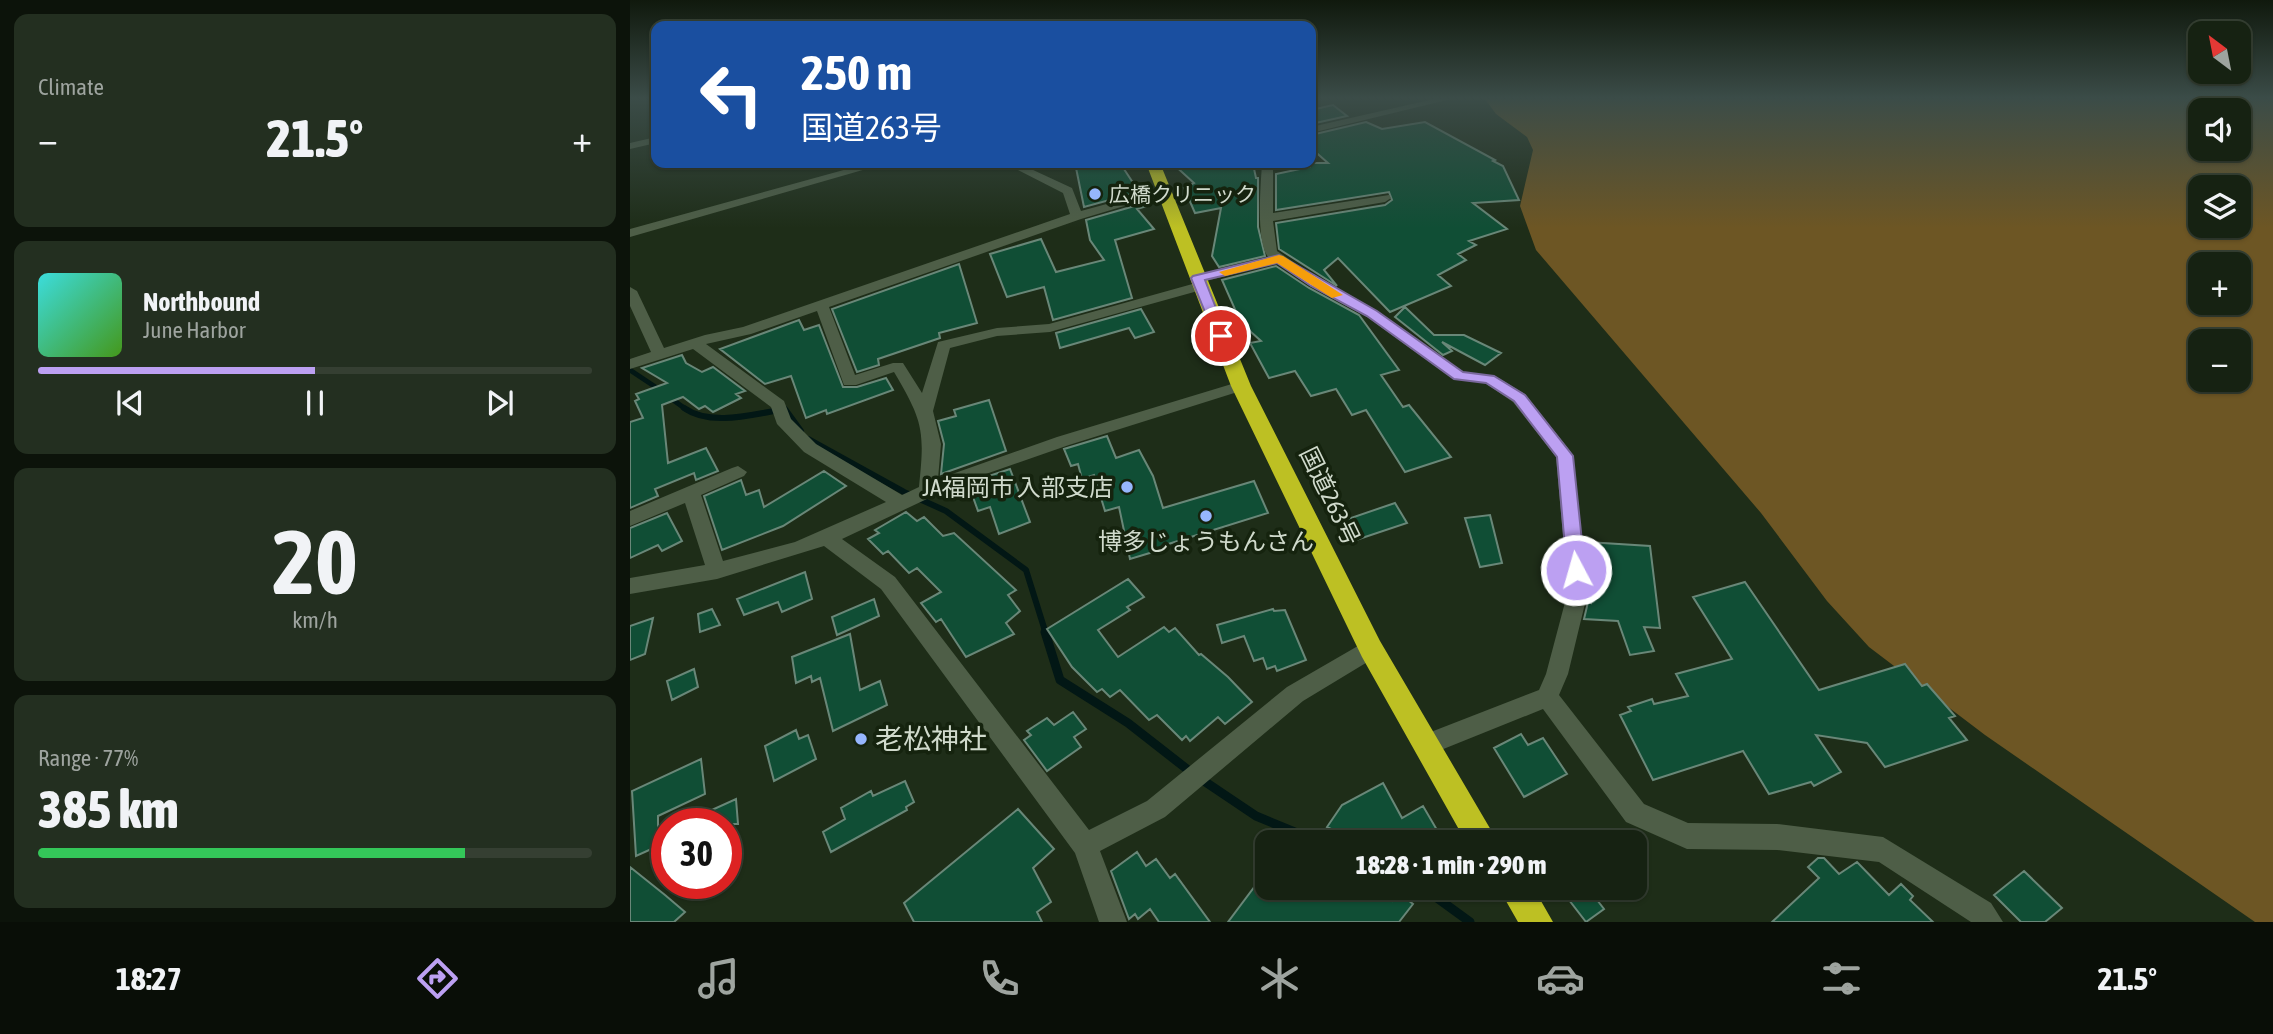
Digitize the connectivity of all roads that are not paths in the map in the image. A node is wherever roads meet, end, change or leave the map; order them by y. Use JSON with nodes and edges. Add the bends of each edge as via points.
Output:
{"nodes":[{"id":1,"x":647,"y":142,"type":"edge"},
{"id":2,"x":630,"y":146,"type":"edge"},
{"id":3,"x":863,"y":168,"type":"edge"},
{"id":4,"x":1020,"y":168,"type":"edge"},
{"id":5,"x":1155,"y":168,"type":"edge"},
{"id":6,"x":1267,"y":168,"type":"edge"},
{"id":7,"x":1165,"y":192,"type":"junction"},
{"id":8,"x":1385,"y":198,"type":"dead end"},
{"id":9,"x":1077,"y":216,"type":"junction"},
{"id":10,"x":1267,"y":218,"type":"junction"},
{"id":11,"x":630,"y":233,"type":"edge"},
{"id":12,"x":1279,"y":259,"type":"junction"},
{"id":13,"x":1199,"y":282,"type":"junction"},
{"id":14,"x":630,"y":291,"type":"edge"},
{"id":15,"x":821,"y":304,"type":"junction"},
{"id":16,"x":695,"y":343,"type":"junction"},
{"id":17,"x":645,"y":358,"type":"edge"},
{"id":18,"x":1241,"y":386,"type":"junction"},
{"id":19,"x":925,"y":411,"type":"junction"},
{"id":20,"x":738,"y":472,"type":"dead end"},
{"id":21,"x":691,"y":492,"type":"junction"},
{"id":22,"x":913,"y":496,"type":"junction"},
{"id":23,"x":630,"y":519,"type":"edge"},
{"id":24,"x":827,"y":538,"type":"junction"},
{"id":25,"x":718,"y":571,"type":"junction"},
{"id":26,"x":630,"y":586,"type":"edge"},
{"id":27,"x":1371,"y":649,"type":"junction"},
{"id":28,"x":1547,"y":697,"type":"junction"},
{"id":29,"x":1426,"y":746,"type":"junction"},
{"id":30,"x":1476,"y":830,"type":"edge"},
{"id":31,"x":1085,"y":845,"type":"junction"},
{"id":32,"x":1522,"y":900,"type":"edge"},
{"id":33,"x":1113,"y":922,"type":"edge"},
{"id":34,"x":1536,"y":922,"type":"edge"},
{"id":35,"x":1989,"y":922,"type":"edge"}],
"edges":[{"from":1,"to":2,"type":"street"},
{"from":3,"to":11,"type":"street"},
{"from":4,"to":9,"type":"street","via":[[1068,191]]},
{"from":5,"to":7,"type":"highway","name":"国道263号"},
{"from":6,"to":10,"type":"street"},
{"from":7,"to":9,"type":"street"},
{"from":7,"to":13,"type":"highway","name":"国道263号"},
{"from":8,"to":10,"type":"street"},
{"from":9,"to":15,"type":"street"},
{"from":10,"to":12,"type":"street","via":[[1271,253]]},
{"from":12,"to":13,"type":"street"},
{"from":12,"to":28,"type":"street","via":[[1372,314],[1460,376],[1489,379],[1519,398],[1565,456],[1578,591]]},
{"from":13,"to":18,"type":"highway","name":"国道263号"},
{"from":13,"to":19,"type":"street","via":[[1051,328],[997,332],[943,345]]},
{"from":14,"to":17,"type":"street"},
{"from":15,"to":16,"type":"street","via":[[746,331]]},
{"from":15,"to":19,"type":"street","via":[[850,382],[898,366]]},
{"from":16,"to":17,"type":"street"},
{"from":16,"to":22,"type":"street","via":[[778,409],[798,441],[886,489]]},
{"from":18,"to":22,"type":"street","via":[[1015,456]]},
{"from":18,"to":27,"type":"highway","name":"国道263号"},
{"from":19,"to":22,"type":"street","via":[[932,444]]},
{"from":20,"to":21,"type":"street"},
{"from":21,"to":23,"type":"street"},
{"from":21,"to":25,"type":"street"},
{"from":22,"to":24,"type":"street"},
{"from":24,"to":25,"type":"street"},
{"from":24,"to":31,"type":"street","via":[[888,583]]},
{"from":25,"to":26,"type":"street"},
{"from":27,"to":29,"type":"highway","name":"国道263号"},
{"from":27,"to":31,"type":"street","via":[[1295,694],[1156,809]]},
{"from":28,"to":29,"type":"street"},
{"from":28,"to":35,"type":"street","via":[[1635,813],[1686,836],[1777,837],[1883,850]]},
{"from":29,"to":30,"type":"highway","name":"国道263号"},
{"from":31,"to":33,"type":"street"},
{"from":32,"to":34,"type":"highway"}]}
